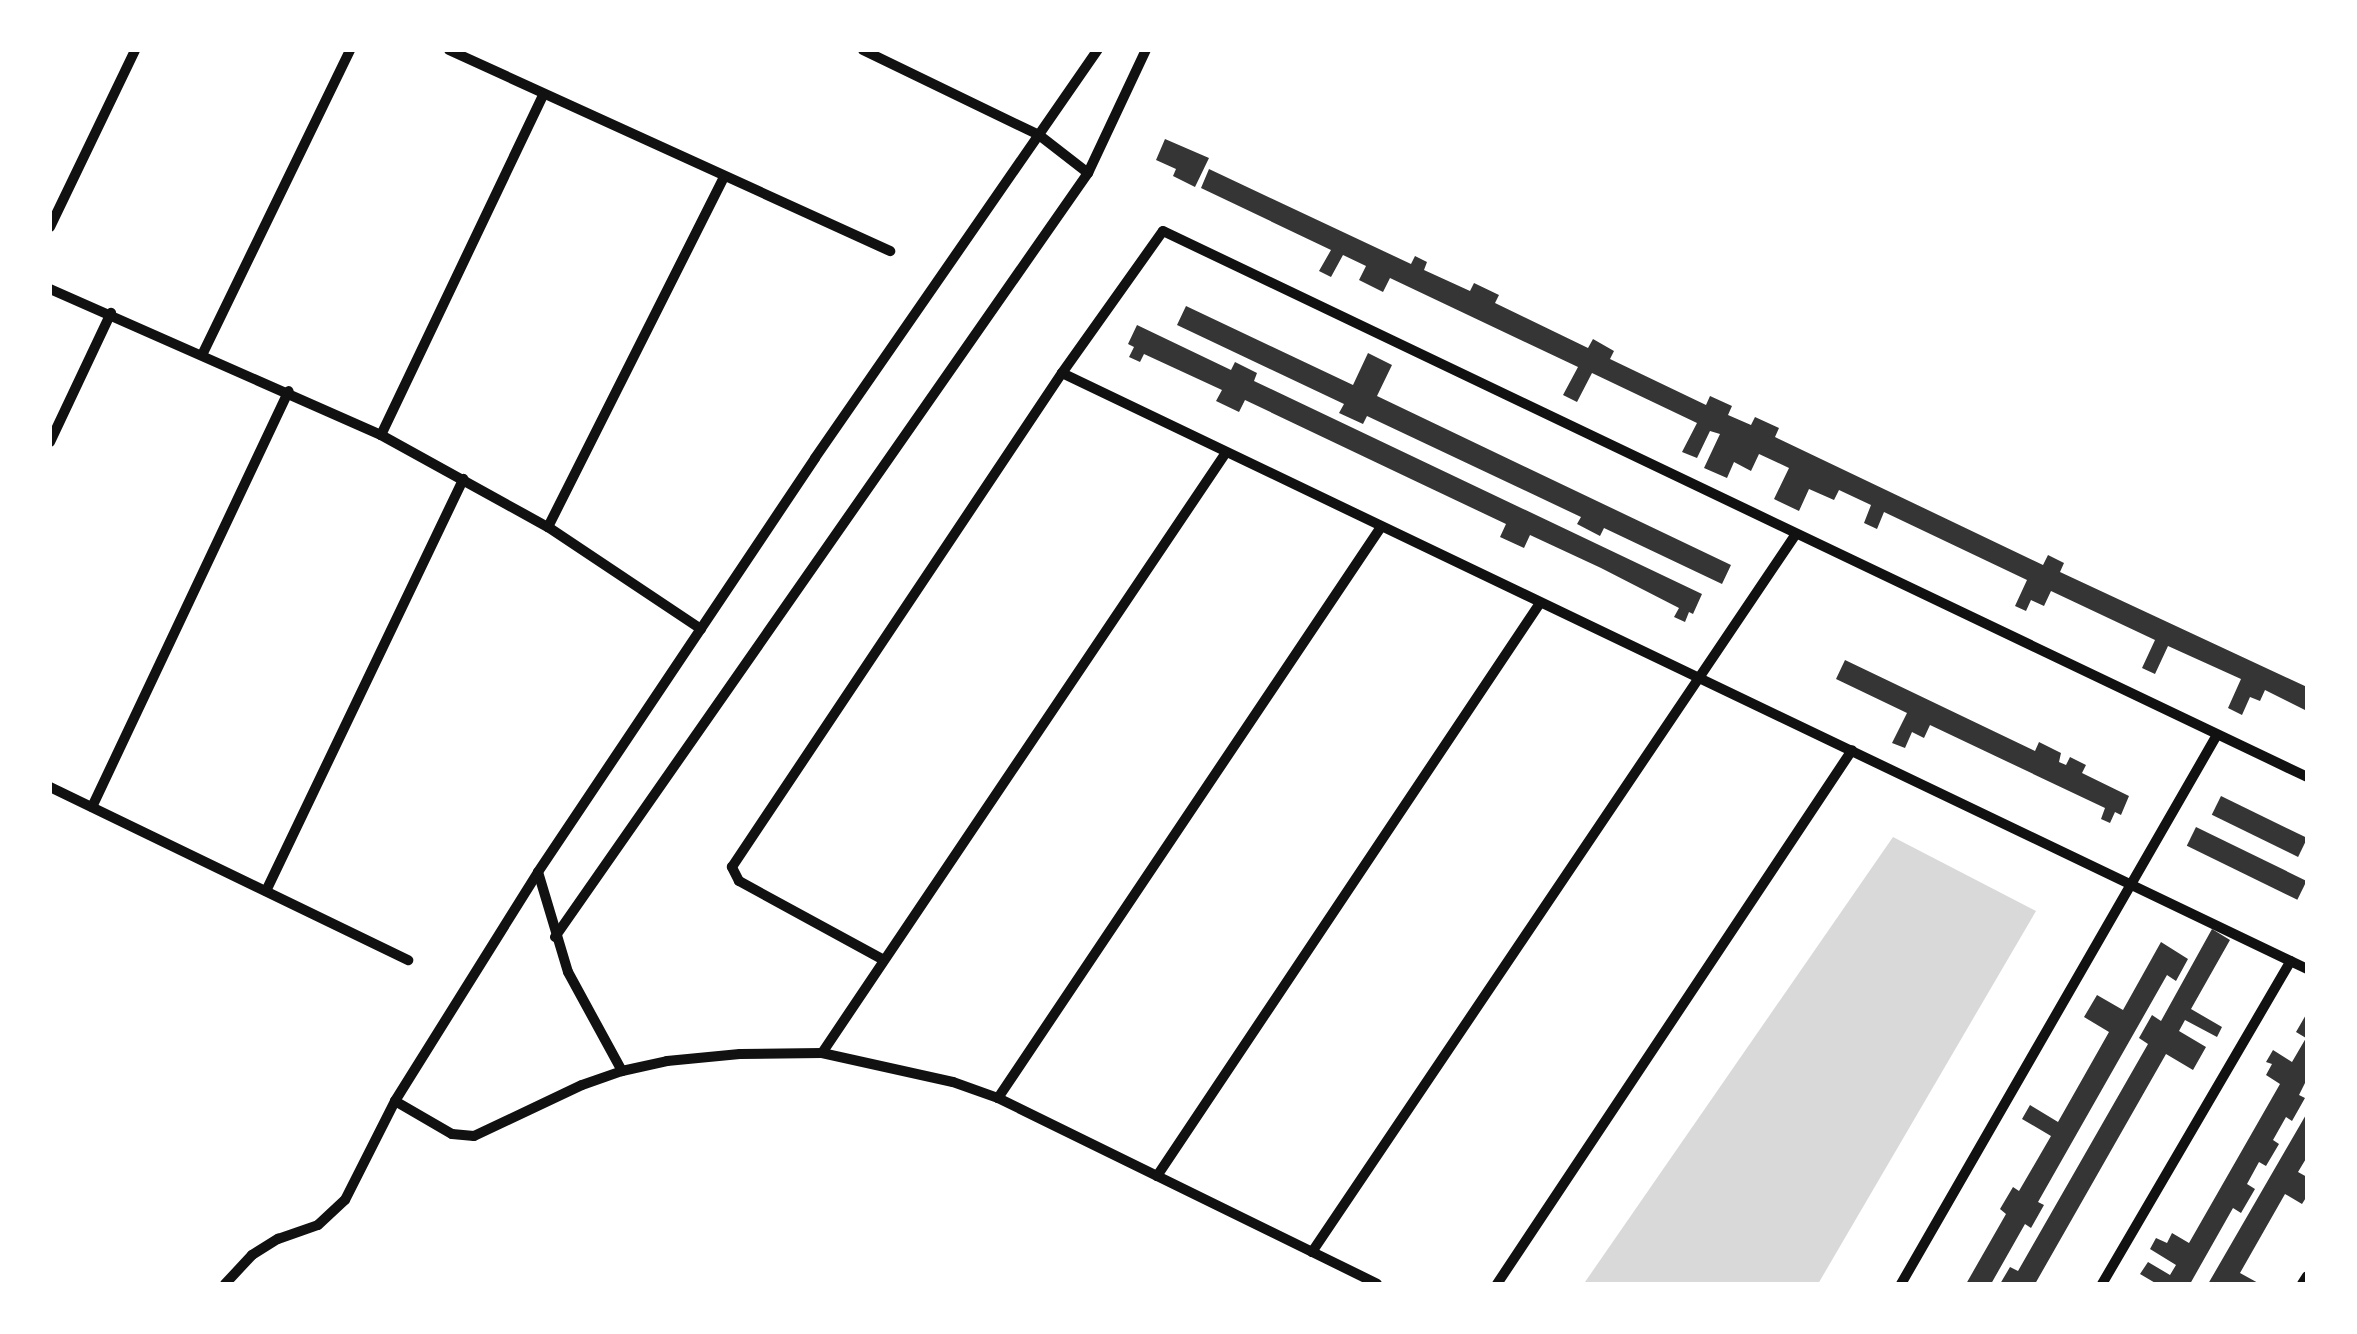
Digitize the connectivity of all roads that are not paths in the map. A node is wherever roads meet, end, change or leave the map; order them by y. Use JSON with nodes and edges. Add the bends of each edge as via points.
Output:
{"nodes":[{"id":1,"x":135,"y":50,"type":"edge"},
{"id":2,"x":350,"y":50,"type":"edge"},
{"id":3,"x":449,"y":50,"type":"edge"},
{"id":4,"x":864,"y":50,"type":"edge"},
{"id":5,"x":1098,"y":50,"type":"edge"},
{"id":6,"x":1146,"y":50,"type":"edge"},
{"id":7,"x":543,"y":95,"type":"junction"},
{"id":8,"x":1039,"y":136,"type":"junction"},
{"id":9,"x":1088,"y":174,"type":"junction"},
{"id":10,"x":724,"y":177,"type":"junction"},
{"id":11,"x":50,"y":227,"type":"edge"},
{"id":12,"x":890,"y":251,"type":"dead end"},
{"id":13,"x":50,"y":289,"type":"edge"},
{"id":14,"x":111,"y":313,"type":"junction"},
{"id":15,"x":203,"y":353,"type":"junction"},
{"id":16,"x":1062,"y":373,"type":"junction"},
{"id":17,"x":289,"y":391,"type":"junction"},
{"id":18,"x":380,"y":435,"type":"junction"},
{"id":19,"x":50,"y":442,"type":"edge"},
{"id":20,"x":1225,"y":454,"type":"junction"},
{"id":21,"x":463,"y":478,"type":"junction"},
{"id":22,"x":548,"y":527,"type":"junction"},
{"id":23,"x":1382,"y":527,"type":"junction"},
{"id":24,"x":1796,"y":534,"type":"junction"},
{"id":25,"x":1540,"y":603,"type":"junction"},
{"id":26,"x":700,"y":629,"type":"junction"},
{"id":27,"x":1698,"y":677,"type":"junction"},
{"id":28,"x":2217,"y":735,"type":"junction"},
{"id":29,"x":1852,"y":750,"type":"junction"},
{"id":30,"x":2307,"y":777,"type":"edge"},
{"id":31,"x":50,"y":787,"type":"edge"},
{"id":32,"x":92,"y":806,"type":"junction"},
{"id":33,"x":538,"y":872,"type":"junction"},
{"id":34,"x":2134,"y":886,"type":"junction"},
{"id":35,"x":266,"y":891,"type":"junction"},
{"id":36,"x":555,"y":937,"type":"junction"},
{"id":37,"x":882,"y":958,"type":"junction"},
{"id":38,"x":408,"y":960,"type":"dead end"},
{"id":39,"x":2291,"y":961,"type":"junction"},
{"id":40,"x":2307,"y":969,"type":"edge"},
{"id":41,"x":822,"y":1052,"type":"junction"},
{"id":42,"x":622,"y":1071,"type":"junction"},
{"id":43,"x":998,"y":1098,"type":"junction"},
{"id":44,"x":395,"y":1101,"type":"junction"},
{"id":45,"x":1157,"y":1176,"type":"junction"},
{"id":46,"x":1312,"y":1252,"type":"junction"},
{"id":47,"x":2307,"y":1276,"type":"edge"},
{"id":48,"x":1373,"y":1283,"type":"edge"},
{"id":49,"x":225,"y":1284,"type":"edge"},
{"id":50,"x":1497,"y":1284,"type":"edge"},
{"id":51,"x":1900,"y":1284,"type":"edge"},
{"id":52,"x":2102,"y":1284,"type":"edge"},
{"id":53,"x":2302,"y":1284,"type":"edge"}],
"edges":[{"from":1,"to":11,"type":"street"},
{"from":2,"to":15,"type":"street"},
{"from":3,"to":7,"type":"street"},
{"from":4,"to":8,"type":"street"},
{"from":5,"to":8,"type":"street"},
{"from":6,"to":9,"type":"street"},
{"from":7,"to":10,"type":"street"},
{"from":7,"to":18,"type":"street"},
{"from":8,"to":9,"type":"street"},
{"from":8,"to":26,"type":"street"},
{"from":9,"to":36,"type":"street"},
{"from":10,"to":12,"type":"street"},
{"from":10,"to":22,"type":"street"},
{"from":13,"to":14,"type":"street"},
{"from":14,"to":15,"type":"street"},
{"from":14,"to":19,"type":"street"},
{"from":15,"to":17,"type":"street"},
{"from":16,"to":20,"type":"street"},
{"from":16,"to":24,"type":"street","via":[[1163,232]]},
{"from":16,"to":37,"type":"street","via":[[732,872]]},
{"from":17,"to":18,"type":"street"},
{"from":17,"to":32,"type":"street"},
{"from":18,"to":21,"type":"street"},
{"from":20,"to":23,"type":"street"},
{"from":20,"to":37,"type":"street"},
{"from":21,"to":22,"type":"street"},
{"from":21,"to":35,"type":"street"},
{"from":22,"to":26,"type":"street"},
{"from":23,"to":25,"type":"street"},
{"from":23,"to":43,"type":"street"},
{"from":24,"to":27,"type":"street"},
{"from":24,"to":28,"type":"street"},
{"from":25,"to":27,"type":"street"},
{"from":25,"to":45,"type":"street"},
{"from":26,"to":33,"type":"street"},
{"from":27,"to":29,"type":"street"},
{"from":27,"to":46,"type":"street"},
{"from":28,"to":30,"type":"street"},
{"from":28,"to":34,"type":"street"},
{"from":29,"to":34,"type":"street"},
{"from":29,"to":50,"type":"street"},
{"from":31,"to":32,"type":"street"},
{"from":32,"to":35,"type":"street"},
{"from":33,"to":36,"type":"street"},
{"from":33,"to":44,"type":"street"},
{"from":34,"to":39,"type":"street"},
{"from":34,"to":51,"type":"street"},
{"from":35,"to":38,"type":"street"},
{"from":36,"to":42,"type":"street"},
{"from":37,"to":41,"type":"street"},
{"from":39,"to":40,"type":"street"},
{"from":39,"to":52,"type":"street"},
{"from":41,"to":42,"type":"street","via":[[740,1054]]},
{"from":41,"to":43,"type":"street"},
{"from":42,"to":44,"type":"street","via":[[474,1136],[452,1134]]},
{"from":43,"to":45,"type":"street"},
{"from":44,"to":49,"type":"street","via":[[345,1200],[318,1225],[252,1255]]},
{"from":45,"to":46,"type":"street"},
{"from":46,"to":48,"type":"street"},
{"from":47,"to":53,"type":"street"}]}
